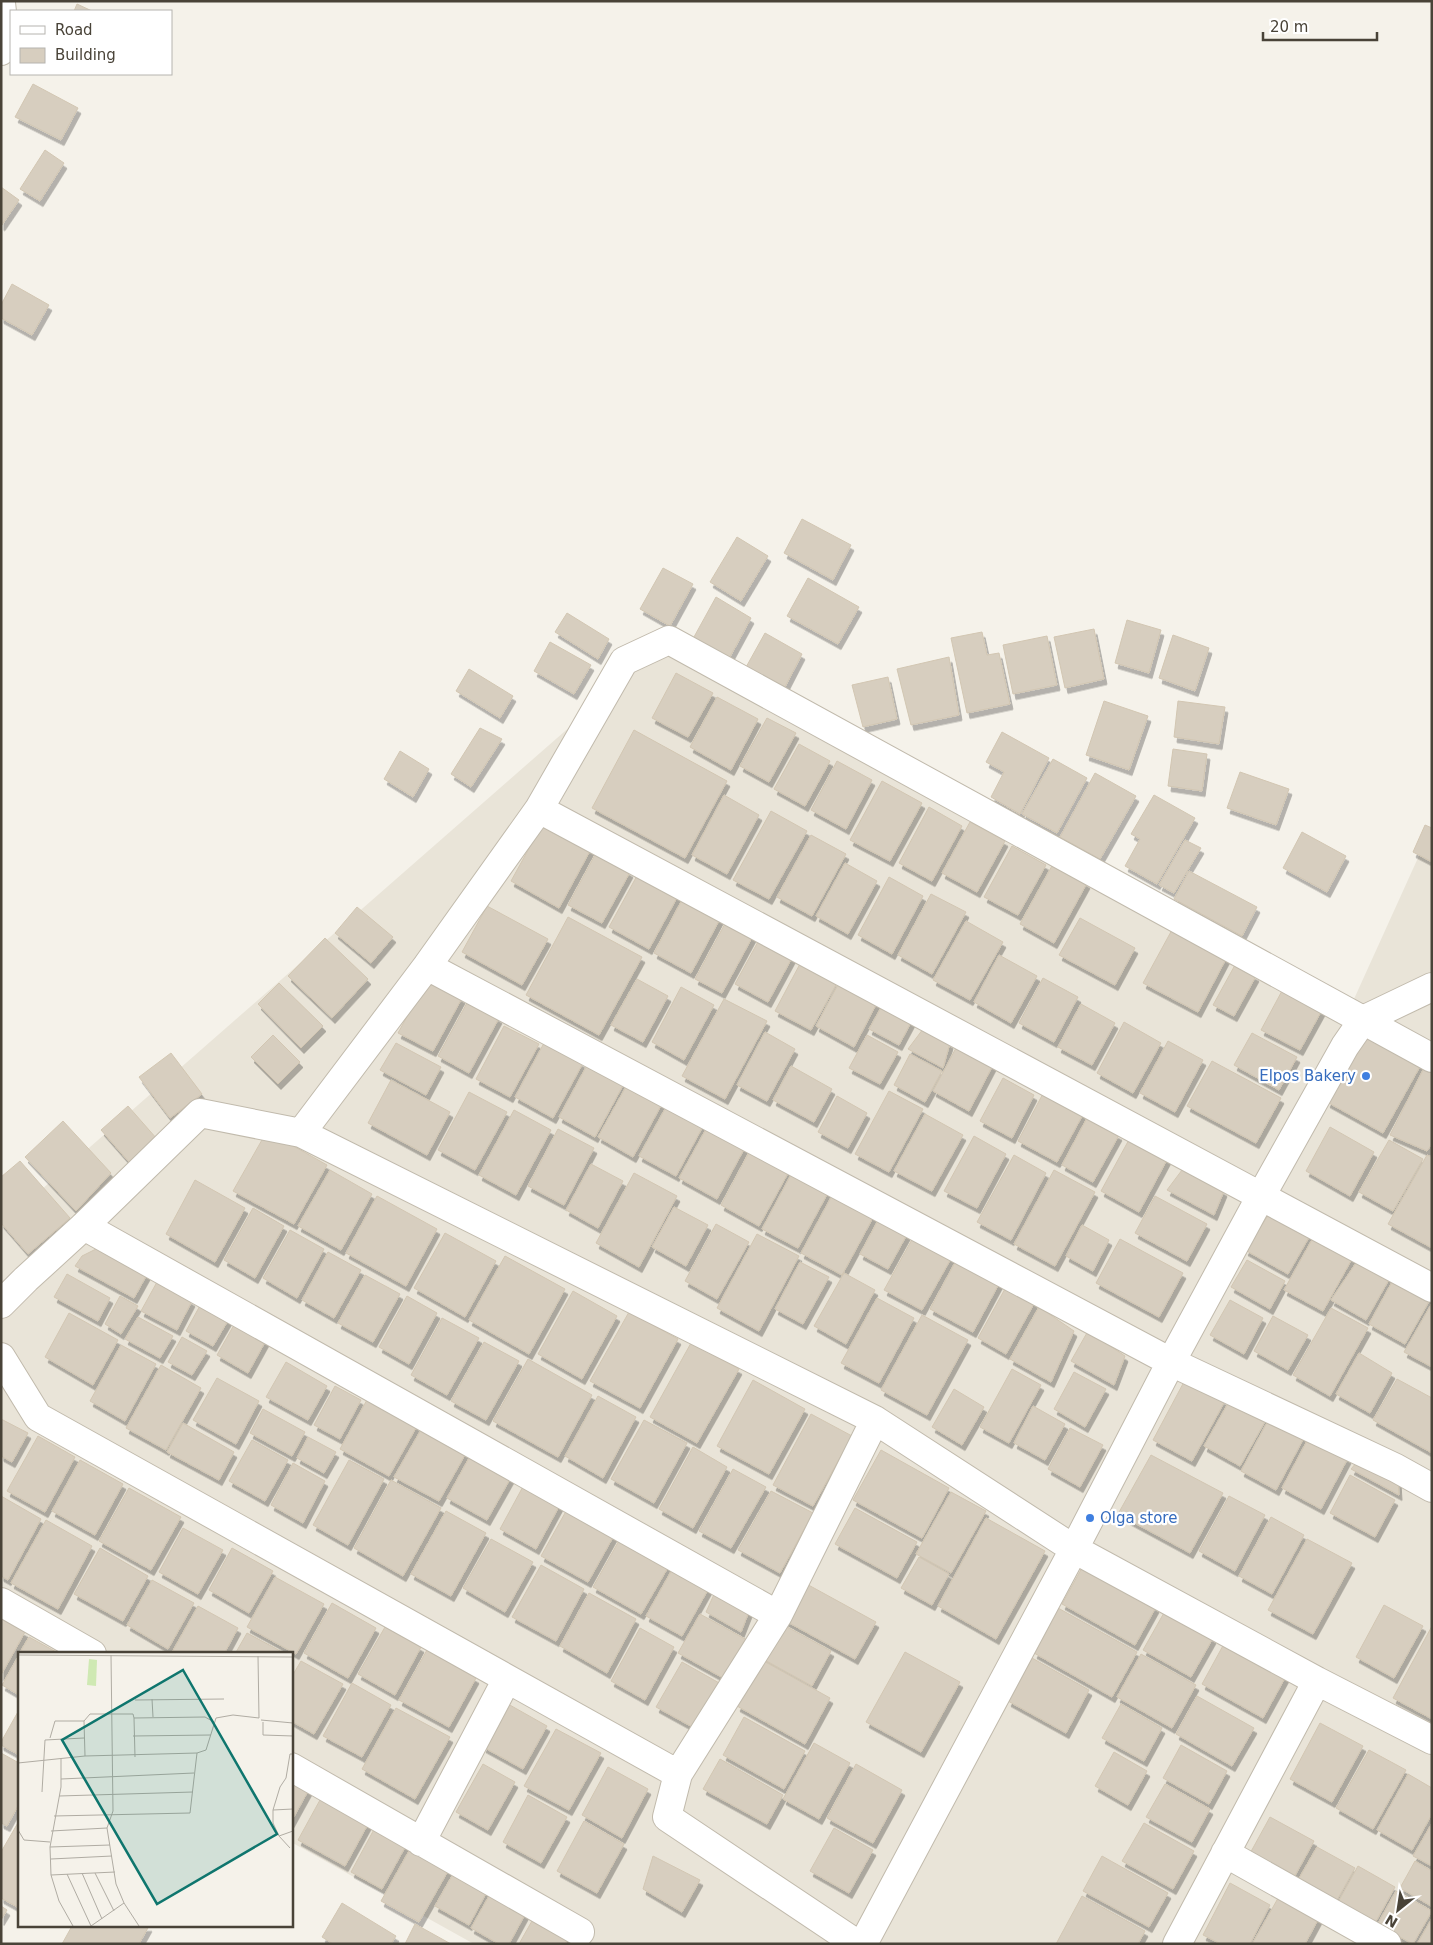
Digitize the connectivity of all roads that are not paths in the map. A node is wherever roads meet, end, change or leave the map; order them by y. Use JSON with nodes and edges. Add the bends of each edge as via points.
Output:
{"nodes":[{"id":1,"x":1,"y":3,"type":"edge"},
{"id":2,"x":1,"y":51,"type":"edge"},
{"id":3,"x":539,"y":809,"type":"junction"},
{"id":4,"x":427,"y":966,"type":"junction"},
{"id":5,"x":1432,"y":987,"type":"edge"},
{"id":6,"x":1363,"y":1020,"type":"junction"},
{"id":7,"x":1432,"y":1058,"type":"edge"},
{"id":8,"x":301,"y":1133,"type":"junction"},
{"id":9,"x":1261,"y":1196,"type":"junction"},
{"id":10,"x":84,"y":1226,"type":"junction"},
{"id":11,"x":1432,"y":1288,"type":"edge"},
{"id":12,"x":1,"y":1304,"type":"edge"},
{"id":13,"x":1,"y":1357,"type":"edge"},
{"id":14,"x":1171,"y":1362,"type":"junction"},
{"id":15,"x":875,"y":1420,"type":"junction"},
{"id":16,"x":1432,"y":1488,"type":"edge"},
{"id":17,"x":1074,"y":1548,"type":"junction"},
{"id":18,"x":1,"y":1602,"type":"edge"},
{"id":19,"x":778,"y":1615,"type":"junction"},
{"id":20,"x":88,"y":1652,"type":"edge"},
{"id":21,"x":507,"y":1680,"type":"junction"},
{"id":22,"x":1317,"y":1682,"type":"junction"},
{"id":23,"x":1432,"y":1740,"type":"edge"},
{"id":24,"x":292,"y":1769,"type":"edge"},
{"id":25,"x":678,"y":1774,"type":"junction"},
{"id":26,"x":421,"y":1842,"type":"junction"},
{"id":27,"x":1225,"y":1853,"type":"junction"},
{"id":28,"x":580,"y":1932,"type":"dead end"},
{"id":29,"x":857,"y":1944,"type":"edge"},
{"id":30,"x":863,"y":1944,"type":"edge"},
{"id":31,"x":1177,"y":1944,"type":"edge"},
{"id":32,"x":1387,"y":1944,"type":"edge"}],
"edges":[{"from":1,"to":2,"type":"street","via":[[5,39]]},
{"from":3,"to":4,"type":"street"},
{"from":3,"to":6,"type":"street","via":[[624,661],[669,640]]},
{"from":3,"to":9,"type":"street"},
{"from":4,"to":8,"type":"street"},
{"from":4,"to":14,"type":"street"},
{"from":5,"to":6,"type":"street"},
{"from":6,"to":7,"type":"street"},
{"from":6,"to":9,"type":"street","via":[[1345,1046]]},
{"from":8,"to":10,"type":"street","via":[[200,1113]]},
{"from":8,"to":15,"type":"street"},
{"from":9,"to":11,"type":"street"},
{"from":9,"to":14,"type":"street"},
{"from":10,"to":12,"type":"street"},
{"from":10,"to":19,"type":"street"},
{"from":13,"to":21,"type":"street","via":[[38,1417]]},
{"from":14,"to":16,"type":"street"},
{"from":14,"to":17,"type":"street"},
{"from":15,"to":17,"type":"street"},
{"from":15,"to":19,"type":"street"},
{"from":17,"to":22,"type":"street"},
{"from":17,"to":30,"type":"street"},
{"from":18,"to":20,"type":"street"},
{"from":19,"to":25,"type":"street"},
{"from":21,"to":25,"type":"street"},
{"from":21,"to":26,"type":"street"},
{"from":22,"to":23,"type":"street"},
{"from":22,"to":27,"type":"street"},
{"from":24,"to":26,"type":"street"},
{"from":25,"to":29,"type":"street","via":[[667,1817]]},
{"from":26,"to":28,"type":"street"},
{"from":27,"to":31,"type":"street"},
{"from":27,"to":32,"type":"street"}]}
